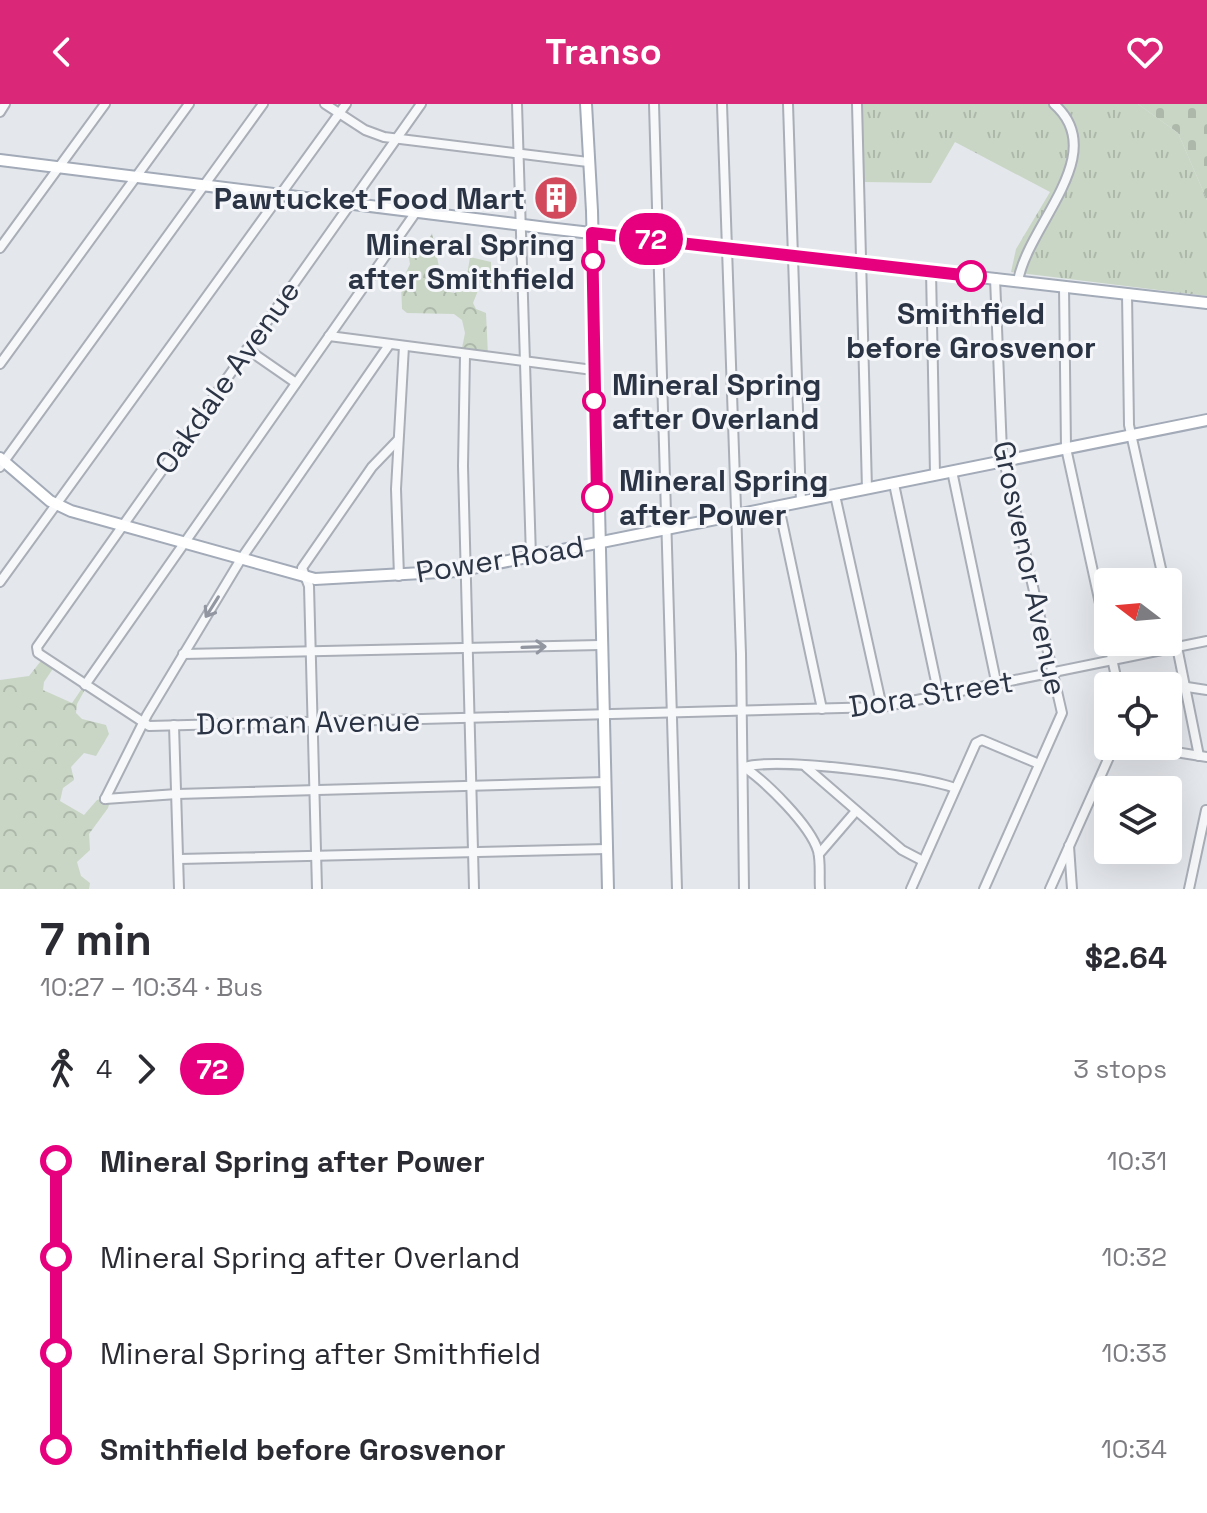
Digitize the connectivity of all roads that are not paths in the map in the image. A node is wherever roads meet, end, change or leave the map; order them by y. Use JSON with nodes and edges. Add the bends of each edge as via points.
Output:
{"nodes":[{"id":1,"x":5,"y":104,"type":"edge"},
{"id":2,"x":105,"y":104,"type":"edge"},
{"id":3,"x":189,"y":104,"type":"edge"},
{"id":4,"x":263,"y":104,"type":"edge"},
{"id":5,"x":325,"y":104,"type":"edge"},
{"id":6,"x":346,"y":104,"type":"edge"},
{"id":7,"x":421,"y":104,"type":"edge"},
{"id":8,"x":517,"y":104,"type":"edge"},
{"id":9,"x":586,"y":104,"type":"edge"},
{"id":10,"x":654,"y":104,"type":"edge"},
{"id":11,"x":722,"y":104,"type":"edge"},
{"id":12,"x":788,"y":104,"type":"edge"},
{"id":13,"x":857,"y":104,"type":"edge"},
{"id":14,"x":1054,"y":104,"type":"edge"},
{"id":15,"x":0,"y":112,"type":"edge"},
{"id":16,"x":339,"y":113,"type":"junction"},
{"id":17,"x":396,"y":138,"type":"junction"},
{"id":18,"x":518,"y":153,"type":"junction"},
{"id":19,"x":0,"y":160,"type":"edge"},
{"id":20,"x":588,"y":162,"type":"junction"},
{"id":21,"x":58,"y":167,"type":"junction"},
{"id":22,"x":135,"y":177,"type":"junction"},
{"id":23,"x":205,"y":185,"type":"junction"},
{"id":24,"x":280,"y":194,"type":"junction"},
{"id":25,"x":351,"y":203,"type":"junction"},
{"id":26,"x":416,"y":212,"type":"junction"},
{"id":27,"x":523,"y":224,"type":"junction"},
{"id":28,"x":592,"y":233,"type":"junction"},
{"id":29,"x":659,"y":240,"type":"junction"},
{"id":30,"x":2,"y":242,"type":"edge"},
{"id":31,"x":727,"y":249,"type":"junction"},
{"id":32,"x":795,"y":256,"type":"junction"},
{"id":33,"x":862,"y":264,"type":"junction"},
{"id":34,"x":931,"y":271,"type":"junction"},
{"id":35,"x":995,"y":278,"type":"junction"},
{"id":36,"x":1018,"y":281,"type":"junction"},
{"id":37,"x":1064,"y":287,"type":"junction"},
{"id":38,"x":1127,"y":294,"type":"junction"},
{"id":39,"x":1207,"y":303,"type":"edge"},
{"id":40,"x":329,"y":336,"type":"junction"},
{"id":41,"x":389,"y":345,"type":"junction"},
{"id":42,"x":404,"y":346,"type":"junction"},
{"id":43,"x":247,"y":349,"type":"junction"},
{"id":44,"x":465,"y":355,"type":"junction"},
{"id":45,"x":526,"y":361,"type":"junction"},
{"id":46,"x":0,"y":364,"type":"edge"},
{"id":47,"x":593,"y":370,"type":"junction"},
{"id":48,"x":296,"y":383,"type":"junction"},
{"id":49,"x":1206,"y":424,"type":"edge"},
{"id":50,"x":1131,"y":435,"type":"junction"},
{"id":51,"x":398,"y":440,"type":"junction"},
{"id":52,"x":1066,"y":448,"type":"junction"},
{"id":53,"x":1005,"y":461,"type":"junction"},
{"id":54,"x":1,"y":462,"type":"edge"},
{"id":55,"x":952,"y":471,"type":"junction"},
{"id":56,"x":935,"y":474,"type":"junction"},
{"id":57,"x":894,"y":484,"type":"junction"},
{"id":58,"x":867,"y":489,"type":"junction"},
{"id":59,"x":835,"y":495,"type":"junction"},
{"id":60,"x":801,"y":502,"type":"junction"},
{"id":61,"x":57,"y":504,"type":"junction"},
{"id":62,"x":779,"y":507,"type":"junction"},
{"id":63,"x":736,"y":515,"type":"junction"},
{"id":64,"x":122,"y":527,"type":"junction"},
{"id":65,"x":667,"y":529,"type":"junction"},
{"id":66,"x":599,"y":542,"type":"junction"},
{"id":67,"x":184,"y":544,"type":"junction"},
{"id":68,"x":531,"y":557,"type":"junction"},
{"id":69,"x":241,"y":559,"type":"junction"},
{"id":70,"x":1161,"y":568,"type":"edge"},
{"id":71,"x":466,"y":570,"type":"junction"},
{"id":72,"x":399,"y":576,"type":"junction"},
{"id":73,"x":306,"y":577,"type":"junction"},
{"id":74,"x":0,"y":582,"type":"edge"},
{"id":75,"x":1207,"y":641,"type":"edge"},
{"id":76,"x":600,"y":645,"type":"junction"},
{"id":77,"x":1182,"y":646,"type":"edge"},
{"id":78,"x":468,"y":648,"type":"junction"},
{"id":79,"x":310,"y":653,"type":"junction"},
{"id":80,"x":183,"y":654,"type":"junction"},
{"id":81,"x":1138,"y":656,"type":"edge"},
{"id":82,"x":1180,"y":656,"type":"edge"},
{"id":83,"x":1112,"y":662,"type":"junction"},
{"id":84,"x":1114,"y":672,"type":"edge"},
{"id":85,"x":1052,"y":674,"type":"junction"},
{"id":86,"x":85,"y":685,"type":"junction"},
{"id":87,"x":997,"y":686,"type":"junction"},
{"id":88,"x":1187,"y":687,"type":"junction"},
{"id":89,"x":1207,"y":690,"type":"edge"},
{"id":90,"x":939,"y":696,"type":"junction"},
{"id":91,"x":882,"y":707,"type":"junction"},
{"id":92,"x":822,"y":709,"type":"junction"},
{"id":93,"x":742,"y":711,"type":"junction"},
{"id":94,"x":672,"y":713,"type":"junction"},
{"id":95,"x":603,"y":715,"type":"junction"},
{"id":96,"x":469,"y":718,"type":"junction"},
{"id":97,"x":312,"y":723,"type":"junction"},
{"id":98,"x":143,"y":724,"type":"junction"},
{"id":99,"x":174,"y":725,"type":"junction"},
{"id":100,"x":1182,"y":753,"type":"edge"},
{"id":101,"x":1203,"y":757,"type":"edge"},
{"id":102,"x":1108,"y":760,"type":"edge"},
{"id":103,"x":1039,"y":764,"type":"junction"},
{"id":104,"x":744,"y":767,"type":"junction"},
{"id":105,"x":806,"y":767,"type":"junction"},
{"id":106,"x":605,"y":782,"type":"junction"},
{"id":107,"x":471,"y":786,"type":"junction"},
{"id":108,"x":955,"y":788,"type":"junction"},
{"id":109,"x":314,"y":790,"type":"junction"},
{"id":110,"x":177,"y":794,"type":"junction"},
{"id":111,"x":1093,"y":795,"type":"joint"},
{"id":112,"x":1206,"y":810,"type":"edge"},
{"id":113,"x":856,"y":811,"type":"junction"},
{"id":114,"x":1069,"y":846,"type":"junction"},
{"id":115,"x":607,"y":849,"type":"junction"},
{"id":116,"x":474,"y":853,"type":"junction"},
{"id":117,"x":819,"y":854,"type":"junction"},
{"id":118,"x":316,"y":856,"type":"junction"},
{"id":119,"x":179,"y":859,"type":"junction"},
{"id":120,"x":923,"y":861,"type":"junction"},
{"id":121,"x":179,"y":889,"type":"edge"},
{"id":122,"x":317,"y":889,"type":"edge"},
{"id":123,"x":474,"y":889,"type":"edge"},
{"id":124,"x":608,"y":889,"type":"edge"},
{"id":125,"x":677,"y":889,"type":"edge"},
{"id":126,"x":744,"y":889,"type":"edge"},
{"id":127,"x":820,"y":889,"type":"edge"},
{"id":128,"x":911,"y":889,"type":"edge"},
{"id":129,"x":984,"y":889,"type":"edge"},
{"id":130,"x":1050,"y":889,"type":"edge"},
{"id":131,"x":1072,"y":889,"type":"edge"},
{"id":132,"x":1189,"y":889,"type":"edge"}],
"edges":[{"from":1,"to":15,"type":"street"},
{"from":2,"to":21,"type":"street"},
{"from":3,"to":22,"type":"street"},
{"from":4,"to":23,"type":"street"},
{"from":5,"to":16,"type":"street"},
{"from":6,"to":16,"type":"street"},
{"from":7,"to":17,"type":"street","name":"Oakdale Avenue"},
{"from":8,"to":18,"type":"street"},
{"from":9,"to":20,"type":"main road"},
{"from":10,"to":29,"type":"street"},
{"from":11,"to":31,"type":"street"},
{"from":12,"to":32,"type":"street"},
{"from":13,"to":33,"type":"street"},
{"from":14,"to":36,"type":"street","via":[[1073,129],[1074,155],[1059,194],[1027,247]]},
{"from":16,"to":17,"type":"street","via":[[365,130]]},
{"from":16,"to":24,"type":"street"},
{"from":17,"to":18,"type":"street"},
{"from":17,"to":25,"type":"street","name":"Oakdale Avenue"},
{"from":18,"to":20,"type":"street"},
{"from":18,"to":27,"type":"street"},
{"from":19,"to":21,"type":"main road"},
{"from":20,"to":28,"type":"main road"},
{"from":21,"to":22,"type":"main road"},
{"from":21,"to":30,"type":"street"},
{"from":22,"to":23,"type":"main road"},
{"from":22,"to":46,"type":"street"},
{"from":23,"to":24,"type":"main road"},
{"from":23,"to":54,"type":"street"},
{"from":24,"to":25,"type":"main road"},
{"from":24,"to":61,"type":"street"},
{"from":25,"to":26,"type":"main road"},
{"from":25,"to":43,"type":"street","name":"Oakdale Avenue"},
{"from":26,"to":27,"type":"main road"},
{"from":26,"to":40,"type":"street"},
{"from":27,"to":28,"type":"main road"},
{"from":27,"to":45,"type":"street"},
{"from":28,"to":29,"type":"main road"},
{"from":28,"to":47,"type":"main road"},
{"from":29,"to":31,"type":"main road"},
{"from":29,"to":65,"type":"street"},
{"from":31,"to":32,"type":"main road"},
{"from":31,"to":63,"type":"street"},
{"from":32,"to":33,"type":"main road"},
{"from":32,"to":60,"type":"street"},
{"from":33,"to":34,"type":"main road"},
{"from":33,"to":58,"type":"street"},
{"from":34,"to":35,"type":"main road"},
{"from":34,"to":56,"type":"street"},
{"from":35,"to":36,"type":"main road"},
{"from":35,"to":53,"type":"street","name":"Grosvenor Avenue","via":[[999,429]]},
{"from":36,"to":37,"type":"main road"},
{"from":37,"to":38,"type":"main road"},
{"from":37,"to":52,"type":"street"},
{"from":38,"to":39,"type":"main road"},
{"from":38,"to":50,"type":"street"},
{"from":40,"to":41,"type":"street"},
{"from":40,"to":48,"type":"street"},
{"from":41,"to":42,"type":"street"},
{"from":41,"to":69,"type":"street"},
{"from":42,"to":44,"type":"street"},
{"from":42,"to":51,"type":"street"},
{"from":43,"to":48,"type":"street"},
{"from":43,"to":64,"type":"street","name":"Oakdale Avenue"},
{"from":44,"to":45,"type":"street"},
{"from":44,"to":71,"type":"street"},
{"from":45,"to":47,"type":"street"},
{"from":45,"to":68,"type":"street"},
{"from":47,"to":66,"type":"main road"},
{"from":48,"to":67,"type":"street"},
{"from":49,"to":50,"type":"main road","name":"Power Road"},
{"from":50,"to":52,"type":"main road","name":"Power Road"},
{"from":50,"to":70,"type":"street"},
{"from":51,"to":72,"type":"street"},
{"from":51,"to":73,"type":"street","via":[[372,467],[306,562]]},
{"from":52,"to":53,"type":"main road","name":"Power Road"},
{"from":52,"to":83,"type":"street"},
{"from":53,"to":55,"type":"main road","name":"Power Road"},
{"from":53,"to":85,"type":"street","name":"Grosvenor Avenue"},
{"from":54,"to":61,"type":"main road","name":"Power Road"},
{"from":55,"to":56,"type":"main road","name":"Power Road"},
{"from":55,"to":87,"type":"street"},
{"from":56,"to":57,"type":"main road","name":"Power Road"},
{"from":57,"to":58,"type":"main road","name":"Power Road"},
{"from":57,"to":90,"type":"street"},
{"from":58,"to":59,"type":"main road","name":"Power Road"},
{"from":59,"to":60,"type":"main road","name":"Power Road"},
{"from":59,"to":91,"type":"street"},
{"from":60,"to":62,"type":"main road","name":"Power Road"},
{"from":61,"to":64,"type":"main road","name":"Power Road"},
{"from":61,"to":74,"type":"street"},
{"from":62,"to":63,"type":"main road","name":"Power Road"},
{"from":62,"to":92,"type":"street"},
{"from":63,"to":65,"type":"main road","name":"Power Road"},
{"from":63,"to":93,"type":"street"},
{"from":64,"to":67,"type":"main road","name":"Power Road"},
{"from":64,"to":86,"type":"street","name":"Oakdale Avenue","via":[[36,651]]},
{"from":65,"to":66,"type":"main road","name":"Power Road"},
{"from":65,"to":94,"type":"street"},
{"from":66,"to":68,"type":"main road","name":"Power Road"},
{"from":66,"to":76,"type":"main road"},
{"from":67,"to":69,"type":"main road","name":"Power Road"},
{"from":67,"to":86,"type":"street"},
{"from":68,"to":71,"type":"main road","name":"Power Road"},
{"from":69,"to":73,"type":"main road","name":"Power Road"},
{"from":69,"to":80,"type":"street","one_way":true},
{"from":71,"to":72,"type":"main road","name":"Power Road"},
{"from":71,"to":78,"type":"street"},
{"from":72,"to":73,"type":"main road","name":"Power Road"},
{"from":73,"to":79,"type":"street"},
{"from":75,"to":77,"type":"street","name":"Dora Street"},
{"from":78,"to":76,"type":"street","one_way":true},
{"from":76,"to":95,"type":"main road"},
{"from":78,"to":79,"type":"street"},
{"from":78,"to":96,"type":"street"},
{"from":79,"to":80,"type":"street"},
{"from":79,"to":97,"type":"street"},
{"from":80,"to":98,"type":"street"},
{"from":81,"to":83,"type":"street","name":"Dora Street"},
{"from":82,"to":88,"type":"street"},
{"from":83,"to":84,"type":"street"},
{"from":83,"to":85,"type":"street","name":"Dora Street"},
{"from":85,"to":87,"type":"street","name":"Dora Street"},
{"from":85,"to":103,"type":"street","name":"Grosvenor Avenue","via":[[1062,717]]},
{"from":86,"to":98,"type":"street"},
{"from":87,"to":90,"type":"street","name":"Dora Street"},
{"from":88,"to":89,"type":"street"},
{"from":88,"to":101,"type":"street"},
{"from":90,"to":91,"type":"street","name":"Dora Street"},
{"from":91,"to":92,"type":"street","name":"Dora Street"},
{"from":92,"to":93,"type":"street","name":"Dora Street"},
{"from":93,"to":94,"type":"street","name":"Dora Street"},
{"from":93,"to":104,"type":"street"},
{"from":94,"to":95,"type":"street","name":"Dora Street"},
{"from":94,"to":125,"type":"street"},
{"from":95,"to":96,"type":"street","name":"Dorman Avenue"},
{"from":95,"to":106,"type":"main road"},
{"from":96,"to":97,"type":"street","name":"Dorman Avenue"},
{"from":96,"to":107,"type":"street"},
{"from":97,"to":99,"type":"street","name":"Dorman Avenue"},
{"from":97,"to":109,"type":"street"},
{"from":98,"to":99,"type":"street","name":"Dorman Avenue"},
{"from":98,"to":110,"type":"street","via":[[105,799]]},
{"from":99,"to":110,"type":"street"},
{"from":100,"to":101,"type":"street"},
{"from":102,"to":111,"type":"street"},
{"from":103,"to":108,"type":"street","via":[[979,740]]},
{"from":103,"to":129,"type":"street","name":"Grosvenor Avenue"},
{"from":104,"to":105,"type":"street"},
{"from":104,"to":117,"type":"street","via":[[795,817]]},
{"from":104,"to":126,"type":"street"},
{"from":105,"to":108,"type":"street","via":[[931,780]]},
{"from":105,"to":113,"type":"street"},
{"from":106,"to":107,"type":"street"},
{"from":106,"to":115,"type":"main road"},
{"from":107,"to":109,"type":"street"},
{"from":107,"to":116,"type":"street"},
{"from":108,"to":120,"type":"street"},
{"from":109,"to":110,"type":"street"},
{"from":109,"to":118,"type":"street"},
{"from":110,"to":119,"type":"street"},
{"from":111,"to":114,"type":"street"},
{"from":112,"to":132,"type":"street"},
{"from":113,"to":117,"type":"street"},
{"from":113,"to":120,"type":"street"},
{"from":114,"to":130,"type":"street"},
{"from":114,"to":131,"type":"street"},
{"from":115,"to":116,"type":"street"},
{"from":115,"to":124,"type":"main road"},
{"from":116,"to":118,"type":"street"},
{"from":116,"to":123,"type":"street"},
{"from":117,"to":127,"type":"street"},
{"from":118,"to":119,"type":"street"},
{"from":118,"to":122,"type":"street"},
{"from":119,"to":121,"type":"street"},
{"from":120,"to":128,"type":"street"}]}
